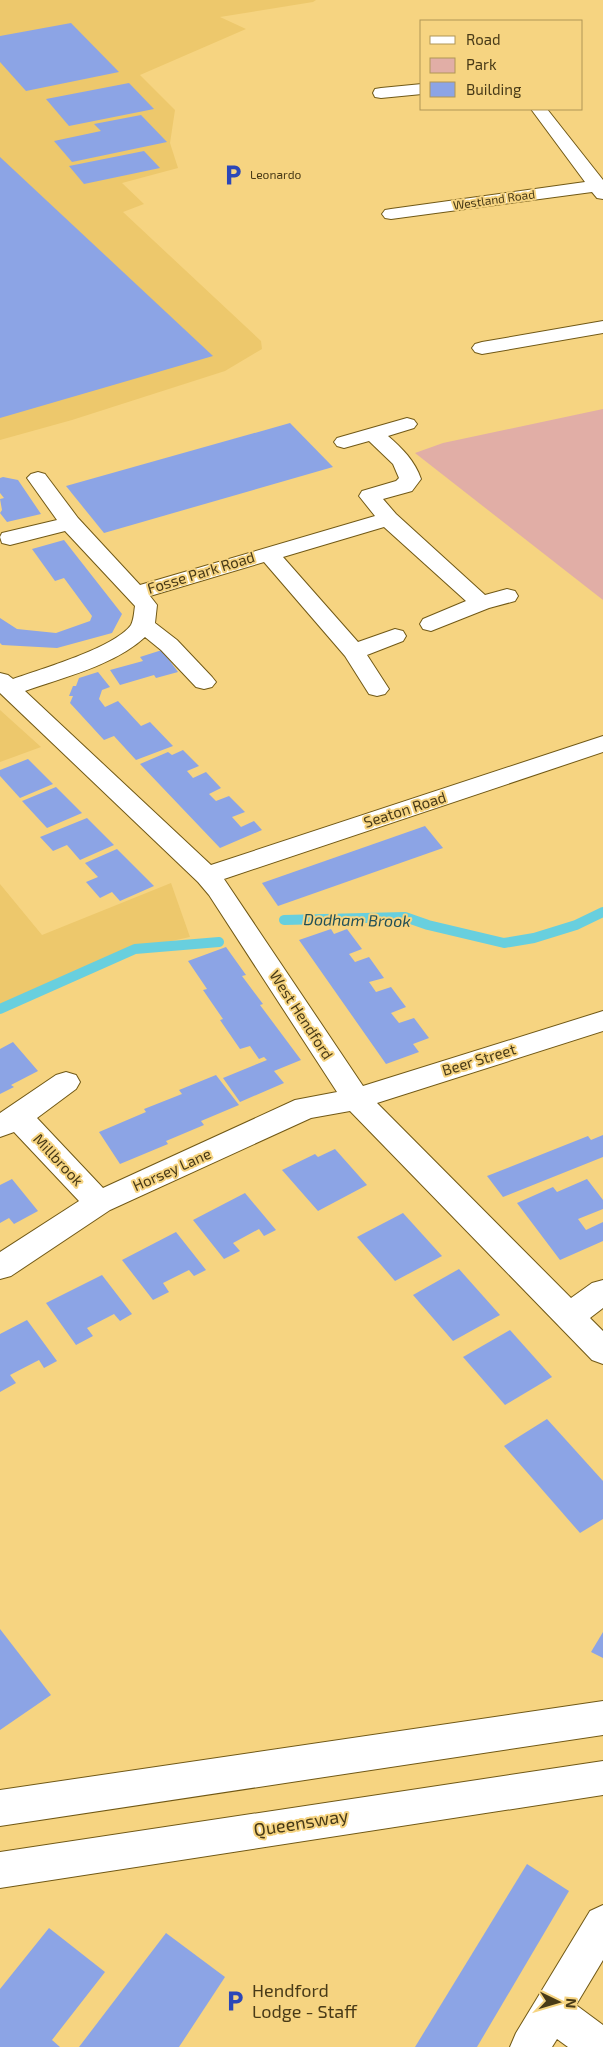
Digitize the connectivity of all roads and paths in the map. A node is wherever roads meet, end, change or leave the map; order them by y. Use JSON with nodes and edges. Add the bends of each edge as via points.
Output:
{"nodes":[{"id":1,"x":420,"y":89,"type":"edge"},
{"id":2,"x":381,"y":93,"type":"dead end"},
{"id":3,"x":540,"y":110,"type":"edge"},
{"id":4,"x":601,"y":189,"type":"edge"},
{"id":5,"x":391,"y":214,"type":"dead end"},
{"id":6,"x":603,"y":327,"type":"edge"},
{"id":7,"x":482,"y":348,"type":"dead end"},
{"id":8,"x":407,"y":424,"type":"dead end"},
{"id":9,"x":373,"y":434,"type":"junction"},
{"id":10,"x":344,"y":442,"type":"dead end"},
{"id":11,"x":38,"y":478,"type":"dead end"},
{"id":12,"x":388,"y":519,"type":"junction"},
{"id":13,"x":70,"y":523,"type":"junction"},
{"id":14,"x":10,"y":538,"type":"dead end"},
{"id":15,"x":268,"y":553,"type":"junction"},
{"id":16,"x":134,"y":594,"type":"junction"},
{"id":17,"x":507,"y":596,"type":"dead end"},
{"id":18,"x":481,"y":603,"type":"junction"},
{"id":19,"x":431,"y":624,"type":"dead end"},
{"id":20,"x":144,"y":625,"type":"junction"},
{"id":21,"x":395,"y":636,"type":"dead end"},
{"id":22,"x":354,"y":652,"type":"junction"},
{"id":23,"x":204,"y":682,"type":"dead end"},
{"id":24,"x":4,"y":684,"type":"edge"},
{"id":25,"x":377,"y":689,"type":"dead end"},
{"id":26,"x":603,"y":744,"type":"edge"},
{"id":27,"x":208,"y":876,"type":"junction"},
{"id":28,"x":603,"y":1021,"type":"edge"},
{"id":29,"x":66,"y":1082,"type":"dead end"},
{"id":30,"x":356,"y":1099,"type":"junction"},
{"id":31,"x":9,"y":1121,"type":"edge"},
{"id":32,"x":100,"y":1202,"type":"junction"},
{"id":33,"x":0,"y":1267,"type":"edge"},
{"id":34,"x":603,"y":1292,"type":"edge"},
{"id":35,"x":569,"y":1316,"type":"junction"},
{"id":36,"x":603,"y":1351,"type":"edge"},
{"id":37,"x":603,"y":1718,"type":"edge"},
{"id":38,"x":603,"y":1778,"type":"edge"},
{"id":39,"x":0,"y":1808,"type":"edge"},
{"id":40,"x":0,"y":1870,"type":"edge"},
{"id":41,"x":603,"y":1924,"type":"edge"},
{"id":42,"x":551,"y":2011,"type":"junction"},
{"id":43,"x":530,"y":2047,"type":"edge"},
{"id":44,"x":601,"y":2047,"type":"edge"}],
"edges":[{"from":1,"to":2,"type":"main road"},
{"from":3,"to":4,"type":"main road","name":"Westland Road"},
{"from":4,"to":5,"type":"main road","name":"Westland Road"},
{"from":6,"to":7,"type":"main road"},
{"from":8,"to":9,"type":"main road"},
{"from":9,"to":10,"type":"main road"},
{"from":9,"to":12,"type":"main road","via":[[409,471],[410,479],[404,486],[370,496]]},
{"from":11,"to":13,"type":"main road","name":"Fosse Park Road"},
{"from":12,"to":15,"type":"main road","name":"Fosse Park Road"},
{"from":12,"to":18,"type":"main road"},
{"from":13,"to":14,"type":"main road"},
{"from":13,"to":16,"type":"main road","name":"Fosse Park Road"},
{"from":15,"to":16,"type":"main road","name":"Fosse Park Road"},
{"from":15,"to":22,"type":"main road","name":"Fosse Park Road"},
{"from":16,"to":20,"type":"main road","name":"Fosse Park Road","via":[[146,605]]},
{"from":17,"to":18,"type":"main road"},
{"from":18,"to":19,"type":"main road"},
{"from":20,"to":23,"type":"main road","via":[[169,645]]},
{"from":20,"to":24,"type":"main road","via":[[130,640],[108,651]]},
{"from":21,"to":22,"type":"main road"},
{"from":22,"to":25,"type":"main road","name":"Fosse Park Road"},
{"from":24,"to":27,"type":"main road","name":"West Hendford"},
{"from":26,"to":27,"type":"main road","name":"Seaton Road"},
{"from":27,"to":30,"type":"main road","name":"West Hendford"},
{"from":28,"to":30,"type":"main road","name":"Beer Street"},
{"from":29,"to":31,"type":"main road","name":"Millbrook"},
{"from":30,"to":32,"type":"main road","name":"Horsey Lane","via":[[305,1108]]},
{"from":30,"to":35,"type":"main road","name":"West Hendford"},
{"from":31,"to":32,"type":"main road","name":"Millbrook"},
{"from":32,"to":33,"type":"main road","name":"Horsey Lane"},
{"from":34,"to":35,"type":"main road"},
{"from":35,"to":36,"type":"main road","name":"West Hendford"},
{"from":37,"to":39,"type":"main road"},
{"from":38,"to":40,"type":"main road","name":"Queensway"},
{"from":41,"to":42,"type":"main road"},
{"from":42,"to":43,"type":"main road"},
{"from":42,"to":44,"type":"main road"}]}
